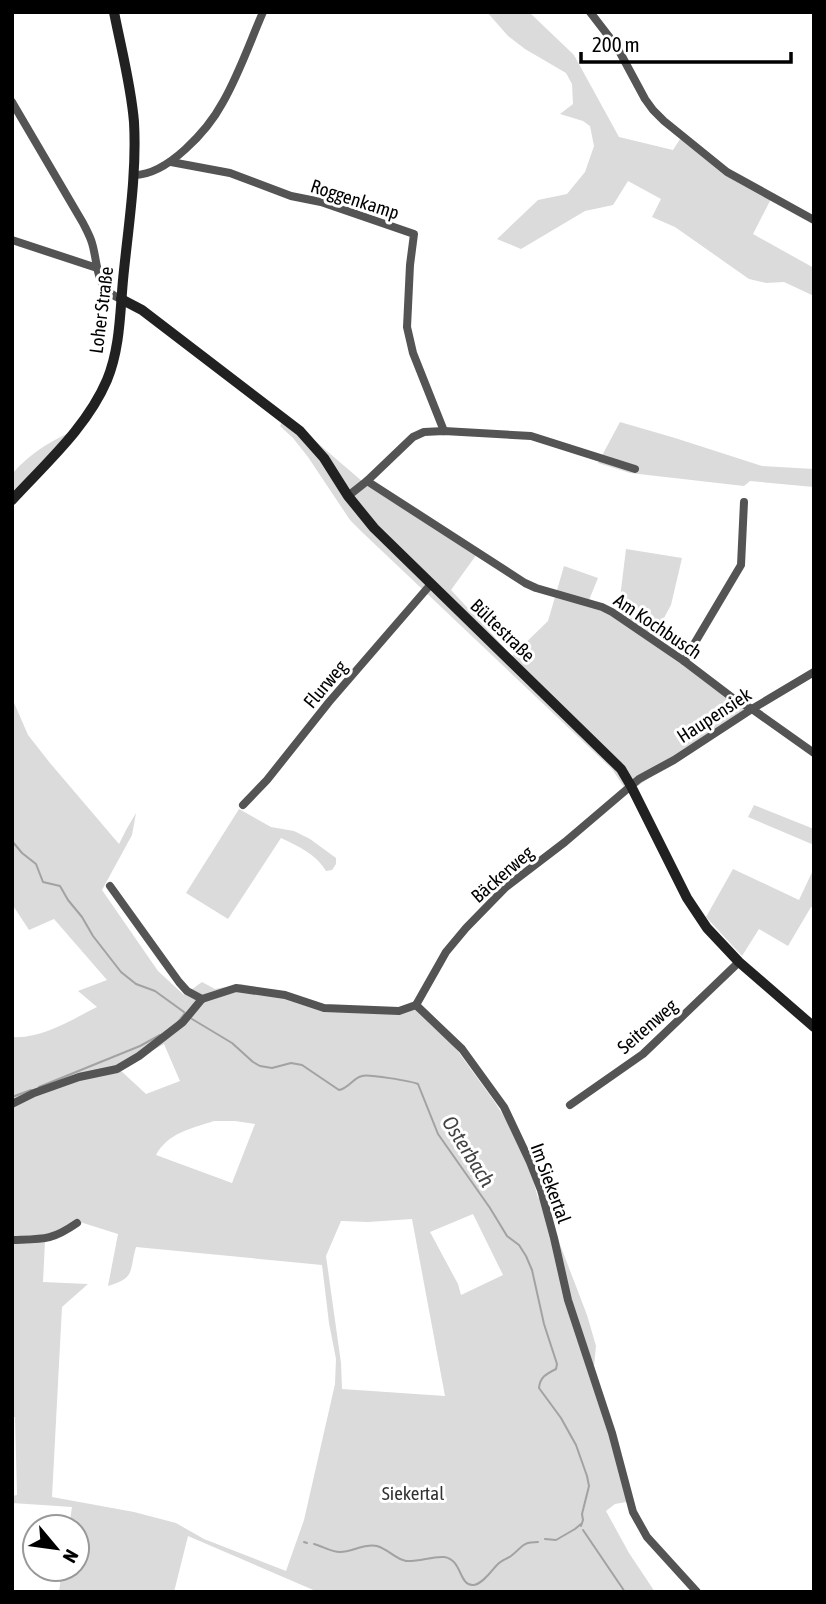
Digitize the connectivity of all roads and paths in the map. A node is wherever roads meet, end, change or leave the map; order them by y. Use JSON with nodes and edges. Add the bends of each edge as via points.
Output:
{"nodes":[{"id":1,"x":114,"y":12,"type":"edge"},
{"id":2,"x":263,"y":12,"type":"edge"},
{"id":3,"x":590,"y":12,"type":"edge"},
{"id":4,"x":12,"y":102,"type":"edge"},
{"id":5,"x":171,"y":162,"type":"junction"},
{"id":6,"x":133,"y":175,"type":"junction"},
{"id":7,"x":814,"y":220,"type":"edge"},
{"id":8,"x":12,"y":240,"type":"edge"},
{"id":9,"x":97,"y":268,"type":"junction"},
{"id":10,"x":121,"y":299,"type":"junction"},
{"id":11,"x":444,"y":432,"type":"junction"},
{"id":12,"x":635,"y":470,"type":"dead end"},
{"id":13,"x":367,"y":481,"type":"junction"},
{"id":14,"x":348,"y":496,"type":"junction"},
{"id":15,"x":12,"y":500,"type":"edge"},
{"id":16,"x":744,"y":502,"type":"dead end"},
{"id":17,"x":431,"y":584,"type":"junction"},
{"id":18,"x":684,"y":662,"type":"junction"},
{"id":19,"x":814,"y":672,"type":"edge"},
{"id":20,"x":752,"y":709,"type":"junction"},
{"id":21,"x":814,"y":752,"type":"edge"},
{"id":22,"x":631,"y":786,"type":"junction"},
{"id":23,"x":243,"y":805,"type":"dead end"},
{"id":24,"x":110,"y":886,"type":"dead end"},
{"id":25,"x":739,"y":962,"type":"junction"},
{"id":26,"x":202,"y":999,"type":"junction"},
{"id":27,"x":416,"y":1005,"type":"junction"},
{"id":28,"x":814,"y":1027,"type":"edge"},
{"id":29,"x":12,"y":1104,"type":"edge"},
{"id":30,"x":569,"y":1105,"type":"dead end"},
{"id":31,"x":78,"y":1223,"type":"dead end"},
{"id":32,"x":12,"y":1240,"type":"edge"},
{"id":33,"x":697,"y":1592,"type":"edge"}],
"edges":[{"from":1,"to":6,"type":"street","name":"Loher Straße","via":[[132,103]]},
{"from":2,"to":5,"type":"street","via":[[219,110]]},
{"from":3,"to":7,"type":"street","via":[[664,121],[727,172]]},
{"from":4,"to":9,"type":"street","via":[[83,223]]},
{"from":5,"to":6,"type":"street"},
{"from":5,"to":11,"type":"street","name":"Roggenkamp","via":[[230,173],[414,234],[407,327]]},
{"from":6,"to":10,"type":"street","name":"Loher Straße"},
{"from":8,"to":9,"type":"street"},
{"from":9,"to":10,"type":"street","via":[[107,292]]},
{"from":10,"to":14,"type":"street","name":"Bültestraße","via":[[142,310],[300,431]]},
{"from":10,"to":15,"type":"street","name":"Loher Straße","via":[[111,366],[98,397],[80,426]]},
{"from":11,"to":12,"type":"street","via":[[531,436]]},
{"from":11,"to":13,"type":"street","via":[[413,437]]},
{"from":13,"to":14,"type":"street"},
{"from":13,"to":18,"type":"street","name":"Am Kochbusch","via":[[525,583],[602,607]]},
{"from":14,"to":17,"type":"street","name":"Bültestraße"},
{"from":16,"to":18,"type":"street","via":[[741,565]]},
{"from":17,"to":22,"type":"street","name":"Bültestraße","via":[[614,762]]},
{"from":17,"to":23,"type":"street","name":"Flurweg"},
{"from":18,"to":20,"type":"street","name":"Am Kochbusch"},
{"from":19,"to":20,"type":"street","name":"Haupensiek"},
{"from":20,"to":21,"type":"street","name":"Am Kochbusch"},
{"from":20,"to":22,"type":"street","name":"Haupensiek"},
{"from":22,"to":25,"type":"street","name":"Bültestraße","via":[[687,898],[706,928]]},
{"from":22,"to":27,"type":"street","name":"Bäckerweg","via":[[506,887],[446,952]]},
{"from":24,"to":26,"type":"street","via":[[179,982]]},
{"from":25,"to":28,"type":"street","name":"Bültestraße"},
{"from":25,"to":30,"type":"street","name":"Seitenweg","via":[[643,1054]]},
{"from":26,"to":27,"type":"street","via":[[236,988],[285,995],[324,1008],[399,1011]]},
{"from":26,"to":29,"type":"street","via":[[189,1015],[117,1069],[79,1077]]},
{"from":27,"to":33,"type":"street","name":"Im Siekertal","via":[[462,1049],[504,1107],[530,1161],[632,1512],[647,1537]]},
{"from":31,"to":32,"type":"street","via":[[50,1238]]}]}
